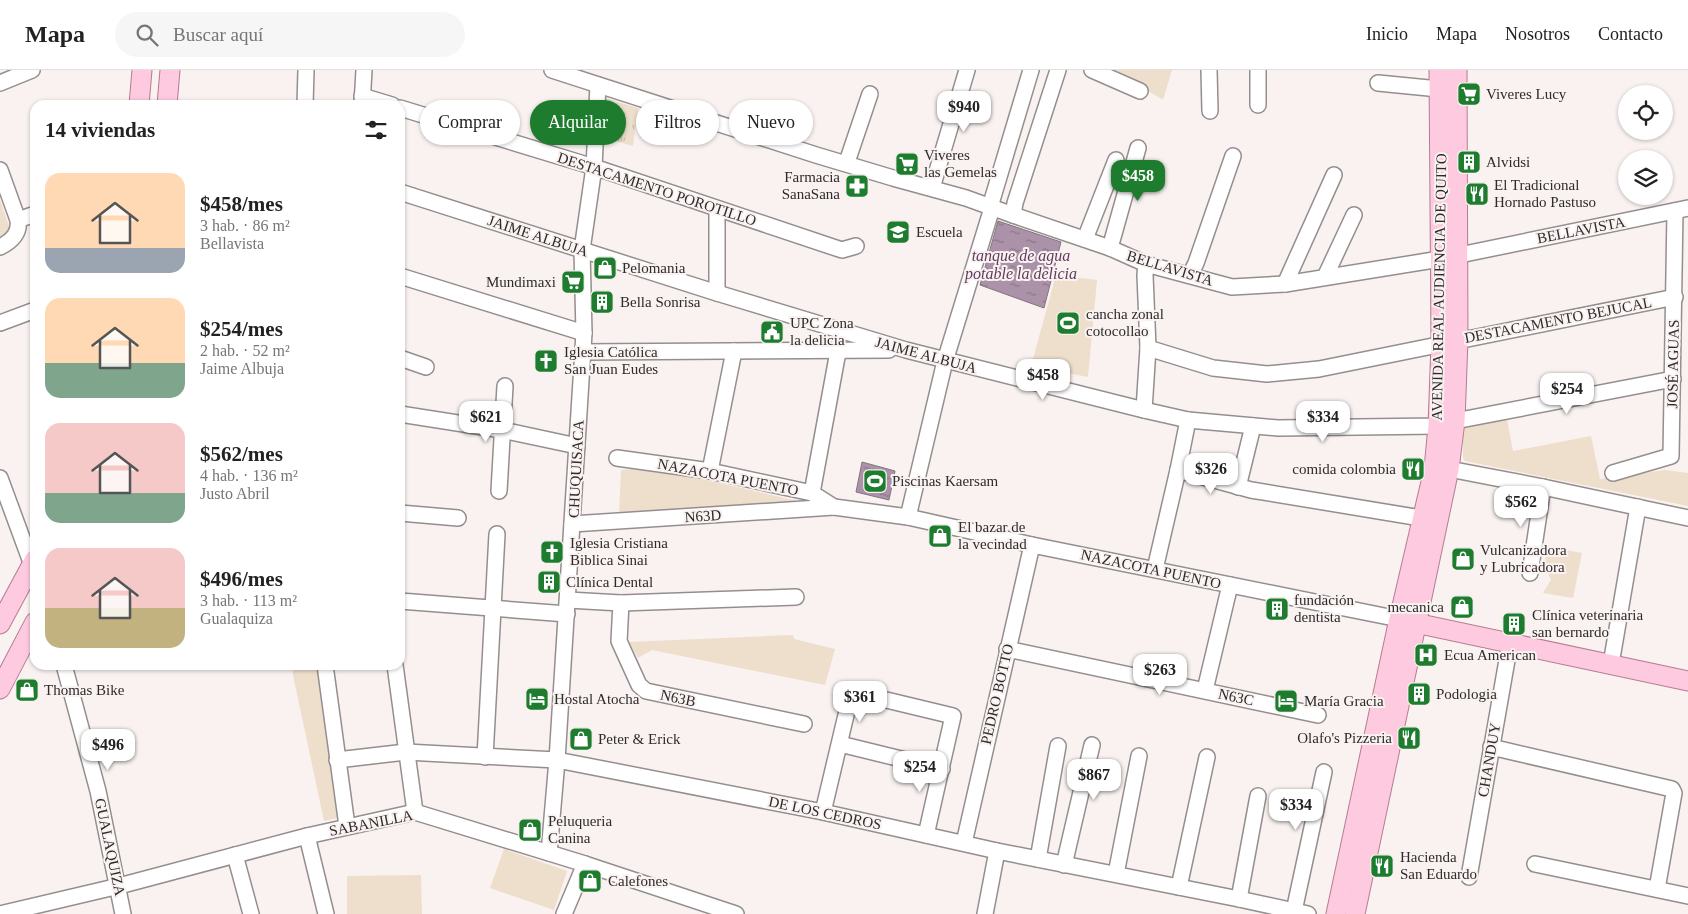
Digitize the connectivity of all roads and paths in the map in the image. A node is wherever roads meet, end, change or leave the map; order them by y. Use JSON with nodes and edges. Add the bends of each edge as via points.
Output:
{"nodes":[{"id":1,"x":32,"y":70,"type":"edge"},
{"id":2,"x":142,"y":70,"type":"edge"},
{"id":3,"x":170,"y":70,"type":"edge"},
{"id":4,"x":306,"y":70,"type":"edge"},
{"id":5,"x":364,"y":70,"type":"edge"},
{"id":6,"x":552,"y":70,"type":"edge"},
{"id":7,"x":967,"y":70,"type":"edge"},
{"id":8,"x":1031,"y":70,"type":"edge"},
{"id":9,"x":1058,"y":70,"type":"edge"},
{"id":10,"x":1092,"y":70,"type":"edge"},
{"id":11,"x":1209,"y":70,"type":"edge"},
{"id":12,"x":1258,"y":70,"type":"edge"},
{"id":13,"x":1439,"y":70,"type":"edge"},
{"id":14,"x":1457,"y":70,"type":"edge"},
{"id":15,"x":0,"y":83,"type":"edge"},
{"id":16,"x":1378,"y":83,"type":"dead end"},
{"id":17,"x":598,"y":85,"type":"junction"},
{"id":18,"x":1439,"y":89,"type":"junction"},
{"id":19,"x":1140,"y":91,"type":"dead end"},
{"id":20,"x":870,"y":94,"type":"dead end"},
{"id":21,"x":139,"y":100,"type":"edge"},
{"id":22,"x":167,"y":100,"type":"edge"},
{"id":23,"x":304,"y":100,"type":"edge"},
{"id":24,"x":362,"y":100,"type":"edge"},
{"id":25,"x":1258,"y":105,"type":"dead end"},
{"id":26,"x":405,"y":110,"type":"edge"},
{"id":27,"x":1210,"y":111,"type":"dead end"},
{"id":28,"x":1138,"y":148,"type":"dead end"},
{"id":29,"x":1233,"y":156,"type":"dead end"},
{"id":30,"x":1116,"y":160,"type":"dead end"},
{"id":31,"x":847,"y":162,"type":"junction"},
{"id":32,"x":594,"y":167,"type":"junction"},
{"id":33,"x":0,"y":170,"type":"edge"},
{"id":34,"x":1334,"y":175,"type":"dead end"},
{"id":35,"x":932,"y":188,"type":"junction"},
{"id":36,"x":405,"y":194,"type":"edge"},
{"id":37,"x":991,"y":208,"type":"junction"},
{"id":38,"x":717,"y":210,"type":"junction"},
{"id":39,"x":1681,"y":210,"type":"edge"},
{"id":40,"x":1354,"y":215,"type":"dead end"},
{"id":41,"x":30,"y":216,"type":"edge"},
{"id":42,"x":1013,"y":216,"type":"junction"},
{"id":43,"x":18,"y":220,"type":"junction"},
{"id":44,"x":1085,"y":239,"type":"junction"},
{"id":45,"x":856,"y":246,"type":"dead end"},
{"id":46,"x":0,"y":247,"type":"edge"},
{"id":47,"x":1110,"y":248,"type":"junction"},
{"id":48,"x":582,"y":250,"type":"junction"},
{"id":49,"x":1448,"y":257,"type":"junction"},
{"id":50,"x":1146,"y":264,"type":"junction"},
{"id":51,"x":1190,"y":276,"type":"junction"},
{"id":52,"x":1325,"y":277,"type":"junction"},
{"id":53,"x":405,"y":278,"type":"edge"},
{"id":54,"x":1285,"y":284,"type":"junction"},
{"id":55,"x":717,"y":293,"type":"junction"},
{"id":56,"x":1675,"y":297,"type":"junction"},
{"id":57,"x":30,"y":312,"type":"edge"},
{"id":58,"x":0,"y":323,"type":"edge"},
{"id":59,"x":584,"y":333,"type":"junction"},
{"id":60,"x":1449,"y":341,"type":"junction"},
{"id":61,"x":1148,"y":348,"type":"junction"},
{"id":62,"x":840,"y":350,"type":"junction"},
{"id":63,"x":906,"y":350,"type":"junction"},
{"id":64,"x":734,"y":351,"type":"junction"},
{"id":65,"x":583,"y":352,"type":"junction"},
{"id":66,"x":405,"y":360,"type":"edge"},
{"id":67,"x":945,"y":361,"type":"junction"},
{"id":68,"x":426,"y":367,"type":"dead end"},
{"id":69,"x":1673,"y":379,"type":"junction"},
{"id":70,"x":505,"y":386,"type":"dead end"},
{"id":71,"x":1144,"y":410,"type":"junction"},
{"id":72,"x":405,"y":415,"type":"edge"},
{"id":73,"x":1188,"y":420,"type":"junction"},
{"id":74,"x":1446,"y":424,"type":"junction"},
{"id":75,"x":1253,"y":426,"type":"junction"},
{"id":76,"x":502,"y":430,"type":"junction"},
{"id":77,"x":577,"y":446,"type":"junction"},
{"id":78,"x":617,"y":458,"type":"dead end"},
{"id":79,"x":1449,"y":469,"type":"junction"},
{"id":80,"x":1178,"y":470,"type":"junction"},
{"id":81,"x":710,"y":471,"type":"junction"},
{"id":82,"x":1613,"y":473,"type":"dead end"},
{"id":83,"x":1,"y":484,"type":"edge"},
{"id":84,"x":1238,"y":487,"type":"junction"},
{"id":85,"x":1543,"y":487,"type":"junction"},
{"id":86,"x":499,"y":491,"type":"dead end"},
{"id":87,"x":812,"y":494,"type":"junction"},
{"id":88,"x":834,"y":507,"type":"junction"},
{"id":89,"x":1638,"y":507,"type":"junction"},
{"id":90,"x":405,"y":513,"type":"edge"},
{"id":91,"x":908,"y":517,"type":"junction"},
{"id":92,"x":458,"y":518,"type":"dead end"},
{"id":93,"x":1421,"y":518,"type":"junction"},
{"id":94,"x":1688,"y":518,"type":"edge"},
{"id":95,"x":572,"y":524,"type":"junction"},
{"id":96,"x":497,"y":534,"type":"dead end"},
{"id":97,"x":1032,"y":545,"type":"junction"},
{"id":98,"x":30,"y":553,"type":"edge"},
{"id":99,"x":30,"y":569,"type":"edge"},
{"id":100,"x":1155,"y":569,"type":"junction"},
{"id":101,"x":1530,"y":573,"type":"dead end"},
{"id":102,"x":1230,"y":585,"type":"junction"},
{"id":103,"x":796,"y":597,"type":"dead end"},
{"id":104,"x":405,"y":601,"type":"edge"},
{"id":105,"x":621,"y":603,"type":"junction"},
{"id":106,"x":567,"y":607,"type":"junction"},
{"id":107,"x":492,"y":608,"type":"junction"},
{"id":108,"x":1407,"y":621,"type":"junction"},
{"id":109,"x":0,"y":624,"type":"edge"},
{"id":110,"x":30,"y":632,"type":"edge"},
{"id":111,"x":1510,"y":643,"type":"junction"},
{"id":112,"x":1008,"y":649,"type":"junction"},
{"id":113,"x":1611,"y":664,"type":"junction"},
{"id":114,"x":65,"y":670,"type":"edge"},
{"id":115,"x":326,"y":670,"type":"edge"},
{"id":116,"x":396,"y":670,"type":"edge"},
{"id":117,"x":1688,"y":681,"type":"edge"},
{"id":118,"x":0,"y":689,"type":"edge"},
{"id":119,"x":1205,"y":690,"type":"junction"},
{"id":120,"x":1318,"y":714,"type":"dead end"},
{"id":121,"x":804,"y":724,"type":"dead end"},
{"id":122,"x":840,"y":744,"type":"junction"},
{"id":123,"x":1092,"y":745,"type":"dead end"},
{"id":124,"x":1058,"y":746,"type":"dead end"},
{"id":125,"x":1491,"y":747,"type":"junction"},
{"id":126,"x":406,"y":752,"type":"junction"},
{"id":127,"x":1139,"y":756,"type":"dead end"},
{"id":128,"x":485,"y":757,"type":"junction"},
{"id":129,"x":1207,"y":757,"type":"dead end"},
{"id":130,"x":337,"y":760,"type":"junction"},
{"id":131,"x":557,"y":760,"type":"junction"},
{"id":132,"x":942,"y":769,"type":"junction"},
{"id":133,"x":1324,"y":772,"type":"dead end"},
{"id":134,"x":1258,"y":796,"type":"dead end"},
{"id":135,"x":415,"y":812,"type":"junction"},
{"id":136,"x":823,"y":812,"type":"junction"},
{"id":137,"x":347,"y":826,"type":"junction"},
{"id":138,"x":926,"y":835,"type":"junction"},
{"id":139,"x":308,"y":836,"type":"junction"},
{"id":140,"x":964,"y":843,"type":"junction"},
{"id":141,"x":997,"y":851,"type":"junction"},
{"id":142,"x":549,"y":853,"type":"junction"},
{"id":143,"x":235,"y":856,"type":"junction"},
{"id":144,"x":1038,"y":859,"type":"junction"},
{"id":145,"x":585,"y":864,"type":"junction"},
{"id":146,"x":1534,"y":864,"type":"dead end"},
{"id":147,"x":1064,"y":865,"type":"junction"},
{"id":148,"x":1116,"y":874,"type":"junction"},
{"id":149,"x":1469,"y":877,"type":"dead end"},
{"id":150,"x":119,"y":886,"type":"junction"},
{"id":151,"x":1179,"y":887,"type":"junction"},
{"id":152,"x":1657,"y":889,"type":"junction"},
{"id":153,"x":1688,"y":896,"type":"edge"},
{"id":154,"x":1239,"y":899,"type":"junction"},
{"id":155,"x":1301,"y":912,"type":"edge"},
{"id":156,"x":0,"y":914,"type":"edge"},
{"id":157,"x":123,"y":914,"type":"edge"},
{"id":158,"x":251,"y":914,"type":"edge"},
{"id":159,"x":326,"y":914,"type":"edge"},
{"id":160,"x":564,"y":914,"type":"edge"},
{"id":161,"x":736,"y":914,"type":"edge"},
{"id":162,"x":985,"y":914,"type":"edge"},
{"id":163,"x":1336,"y":914,"type":"edge"},
{"id":164,"x":1355,"y":914,"type":"edge"}],
"edges":[{"from":1,"to":15,"type":"street"},
{"from":2,"to":21,"type":"main road"},
{"from":3,"to":22,"type":"main road"},
{"from":4,"to":23,"type":"street"},
{"from":5,"to":24,"type":"street"},
{"from":6,"to":17,"type":"street","name":"BELLAVISTA"},
{"from":7,"to":35,"type":"street"},
{"from":8,"to":37,"type":"street"},
{"from":9,"to":42,"type":"street"},
{"from":10,"to":19,"type":"street"},
{"from":11,"to":27,"type":"street"},
{"from":12,"to":25,"type":"street"},
{"from":13,"to":18,"type":"main road","name":"AVENIDA REAL AUDIENCIA DE QUITO"},
{"from":14,"to":49,"type":"main road","name":"AVENIDA REAL AUDIENCIA DE QUITO","via":[[1458,164]]},
{"from":16,"to":18,"type":"street"},
{"from":17,"to":31,"type":"street","name":"BELLAVISTA"},
{"from":17,"to":32,"type":"street","name":"CHUQUISACA"},
{"from":18,"to":49,"type":"main road","name":"AVENIDA REAL AUDIENCIA DE QUITO"},
{"from":20,"to":31,"type":"street"},
{"from":26,"to":32,"type":"street","name":"DESTACAMENTO POROTILLO"},
{"from":28,"to":47,"type":"street"},
{"from":29,"to":51,"type":"street"},
{"from":30,"to":44,"type":"street"},
{"from":31,"to":35,"type":"street","name":"BELLAVISTA"},
{"from":32,"to":38,"type":"street","name":"DESTACAMENTO POROTILLO"},
{"from":32,"to":48,"type":"street","name":"CHUQUISACA"},
{"from":33,"to":43,"type":"street"},
{"from":34,"to":54,"type":"street"},
{"from":35,"to":37,"type":"street","name":"BELLAVISTA"},
{"from":36,"to":48,"type":"street","name":"JAIME ALBUJA"},
{"from":37,"to":42,"type":"street","name":"BELLAVISTA"},
{"from":37,"to":67,"type":"street"},
{"from":38,"to":45,"type":"street","name":"DESTACAMENTO POROTILLO","via":[[842,250]]},
{"from":38,"to":55,"type":"street"},
{"from":39,"to":49,"type":"street","name":"BELLAVISTA"},
{"from":39,"to":56,"type":"street","name":"JOSÉ AGUAS"},
{"from":40,"to":52,"type":"street"},
{"from":41,"to":43,"type":"street"},
{"from":42,"to":44,"type":"street","name":"BELLAVISTA"},
{"from":43,"to":46,"type":"street","via":[[18,231]]},
{"from":44,"to":47,"type":"street","name":"BELLAVISTA"},
{"from":47,"to":50,"type":"street","name":"BELLAVISTA"},
{"from":48,"to":55,"type":"street","name":"JAIME ALBUJA"},
{"from":48,"to":59,"type":"street","name":"CHUQUISACA"},
{"from":49,"to":52,"type":"street","name":"BELLAVISTA"},
{"from":49,"to":60,"type":"main road","name":"AVENIDA REAL AUDIENCIA DE QUITO"},
{"from":50,"to":51,"type":"street","name":"BELLAVISTA"},
{"from":50,"to":61,"type":"street"},
{"from":51,"to":54,"type":"street","name":"BELLAVISTA","via":[[1232,287]]},
{"from":52,"to":54,"type":"street","name":"BELLAVISTA"},
{"from":53,"to":59,"type":"street"},
{"from":55,"to":63,"type":"street","name":"JAIME ALBUJA"},
{"from":56,"to":60,"type":"street","name":"DESTACAMENTO BEJUCAL"},
{"from":56,"to":69,"type":"street","name":"JOSÉ AGUAS"},
{"from":57,"to":58,"type":"street"},
{"from":59,"to":65,"type":"street","name":"CHUQUISACA"},
{"from":60,"to":61,"type":"street","name":"DESTACAMENTO BEJUCAL","via":[[1319,369],[1267,374],[1213,368]]},
{"from":60,"to":74,"type":"main road","name":"AVENIDA REAL AUDIENCIA DE QUITO"},
{"from":61,"to":71,"type":"street"},
{"from":62,"to":63,"type":"street"},
{"from":62,"to":64,"type":"street"},
{"from":62,"to":87,"type":"street"},
{"from":63,"to":67,"type":"street","name":"JAIME ALBUJA"},
{"from":64,"to":65,"type":"street"},
{"from":64,"to":81,"type":"street"},
{"from":65,"to":77,"type":"street","name":"CHUQUISACA"},
{"from":66,"to":68,"type":"street"},
{"from":67,"to":71,"type":"street","name":"JAIME ALBUJA"},
{"from":67,"to":91,"type":"street"},
{"from":69,"to":74,"type":"street","name":"JAIME ALBUJA"},
{"from":69,"to":82,"type":"street","name":"JOSÉ AGUAS","via":[[1671,456]]},
{"from":70,"to":76,"type":"street"},
{"from":71,"to":73,"type":"street","name":"JAIME ALBUJA"},
{"from":72,"to":76,"type":"street"},
{"from":73,"to":75,"type":"street","name":"JAIME ALBUJA"},
{"from":73,"to":80,"type":"street"},
{"from":74,"to":75,"type":"street","name":"JAIME ALBUJA"},
{"from":74,"to":79,"type":"main road","name":"AVENIDA REAL AUDIENCIA DE QUITO"},
{"from":74,"to":93,"type":"main road","name":"AVENIDA REAL AUDIENCIA DE QUITO"},
{"from":75,"to":84,"type":"street"},
{"from":76,"to":77,"type":"street"},
{"from":76,"to":86,"type":"street"},
{"from":77,"to":95,"type":"street","name":"CHUQUISACA"},
{"from":78,"to":81,"type":"street","name":"NAZACOTA PUENTO"},
{"from":79,"to":85,"type":"street"},
{"from":79,"to":108,"type":"main road","name":"AVENIDA REAL AUDIENCIA DE QUITO"},
{"from":80,"to":84,"type":"street"},
{"from":80,"to":100,"type":"street"},
{"from":81,"to":87,"type":"street","name":"NAZACOTA PUENTO"},
{"from":83,"to":98,"type":"street"},
{"from":84,"to":93,"type":"street"},
{"from":85,"to":89,"type":"street"},
{"from":85,"to":101,"type":"street"},
{"from":87,"to":88,"type":"street","name":"NAZACOTA PUENTO"},
{"from":88,"to":91,"type":"street","name":"NAZACOTA PUENTO"},
{"from":88,"to":95,"type":"street","name":"N63D"},
{"from":89,"to":94,"type":"street"},
{"from":89,"to":113,"type":"street"},
{"from":90,"to":92,"type":"street"},
{"from":91,"to":97,"type":"street","name":"NAZACOTA PUENTO"},
{"from":93,"to":108,"type":"main road","name":"AVENIDA REAL AUDIENCIA DE QUITO"},
{"from":95,"to":106,"type":"street","name":"CHUQUISACA"},
{"from":96,"to":107,"type":"street"},
{"from":97,"to":100,"type":"street","name":"NAZACOTA PUENTO"},
{"from":97,"to":112,"type":"street","name":"PEDRO BOTTO"},
{"from":99,"to":109,"type":"main road"},
{"from":100,"to":102,"type":"street","name":"NAZACOTA PUENTO"},
{"from":102,"to":108,"type":"street","name":"NAZACOTA PUENTO"},
{"from":102,"to":119,"type":"street"},
{"from":103,"to":105,"type":"street"},
{"from":104,"to":107,"type":"street"},
{"from":105,"to":106,"type":"street"},
{"from":105,"to":121,"type":"street","name":"N63B","via":[[619,641],[639,685],[646,691]]},
{"from":106,"to":107,"type":"street"},
{"from":106,"to":131,"type":"street","name":"CHUQUISACA"},
{"from":107,"to":128,"type":"street"},
{"from":108,"to":111,"type":"main road","name":"NAZACOTA PUENTO"},
{"from":108,"to":163,"type":"main road","name":"AVENIDA REAL AUDIENCIA DE QUITO"},
{"from":108,"to":164,"type":"main road","name":"AVENIDA REAL AUDIENCIA DE QUITO"},
{"from":110,"to":118,"type":"main road"},
{"from":111,"to":113,"type":"main road","name":"NAZACOTA PUENTO"},
{"from":111,"to":125,"type":"street","name":"CHANDUY"},
{"from":112,"to":119,"type":"street","name":"N63C"},
{"from":112,"to":140,"type":"street","name":"PEDRO BOTTO"},
{"from":113,"to":117,"type":"main road","name":"NAZACOTA PUENTO"},
{"from":114,"to":150,"type":"street","name":"GUALAQUIZA","via":[[90,758]]},
{"from":115,"to":130,"type":"street"},
{"from":116,"to":126,"type":"street"},
{"from":119,"to":120,"type":"street","name":"N63C"},
{"from":122,"to":132,"type":"street"},
{"from":122,"to":132,"type":"street","via":[[853,692],[953,716]]},
{"from":122,"to":136,"type":"street"},
{"from":123,"to":147,"type":"street"},
{"from":124,"to":144,"type":"street"},
{"from":125,"to":149,"type":"street","name":"CHANDUY"},
{"from":125,"to":152,"type":"street","via":[[1674,791]]},
{"from":126,"to":128,"type":"street","name":"DE LOS CEDROS"},
{"from":126,"to":130,"type":"street","name":"DE LOS CEDROS"},
{"from":126,"to":135,"type":"street"},
{"from":127,"to":148,"type":"street"},
{"from":128,"to":131,"type":"street","name":"DE LOS CEDROS"},
{"from":129,"to":151,"type":"street"},
{"from":130,"to":137,"type":"street"},
{"from":131,"to":136,"type":"street","name":"DE LOS CEDROS"},
{"from":131,"to":142,"type":"street","name":"CHUQUISACA"},
{"from":132,"to":138,"type":"street"},
{"from":133,"to":155,"type":"street"},
{"from":134,"to":154,"type":"street"},
{"from":135,"to":137,"type":"street","name":"SABANILLA"},
{"from":135,"to":142,"type":"street","name":"SABANILLA"},
{"from":136,"to":138,"type":"street","name":"DE LOS CEDROS"},
{"from":137,"to":139,"type":"street","name":"SABANILLA"},
{"from":138,"to":140,"type":"street","name":"DE LOS CEDROS"},
{"from":139,"to":143,"type":"street","name":"SABANILLA"},
{"from":139,"to":159,"type":"street"},
{"from":140,"to":141,"type":"street","name":"DE LOS CEDROS"},
{"from":141,"to":144,"type":"street","name":"DE LOS CEDROS"},
{"from":141,"to":162,"type":"street"},
{"from":142,"to":145,"type":"street","name":"SABANILLA"},
{"from":143,"to":150,"type":"street","name":"SABANILLA"},
{"from":143,"to":158,"type":"street"},
{"from":144,"to":147,"type":"street","name":"DE LOS CEDROS"},
{"from":145,"to":160,"type":"street"},
{"from":145,"to":161,"type":"street","name":"SABANILLA"},
{"from":146,"to":152,"type":"street"},
{"from":147,"to":148,"type":"street","name":"DE LOS CEDROS"},
{"from":148,"to":151,"type":"street","name":"DE LOS CEDROS"},
{"from":150,"to":156,"type":"street","name":"SABANILLA"},
{"from":150,"to":157,"type":"street","name":"GUALAQUIZA"},
{"from":151,"to":154,"type":"street","name":"DE LOS CEDROS"},
{"from":152,"to":153,"type":"street"},
{"from":154,"to":155,"type":"street","name":"DE LOS CEDROS"}]}
